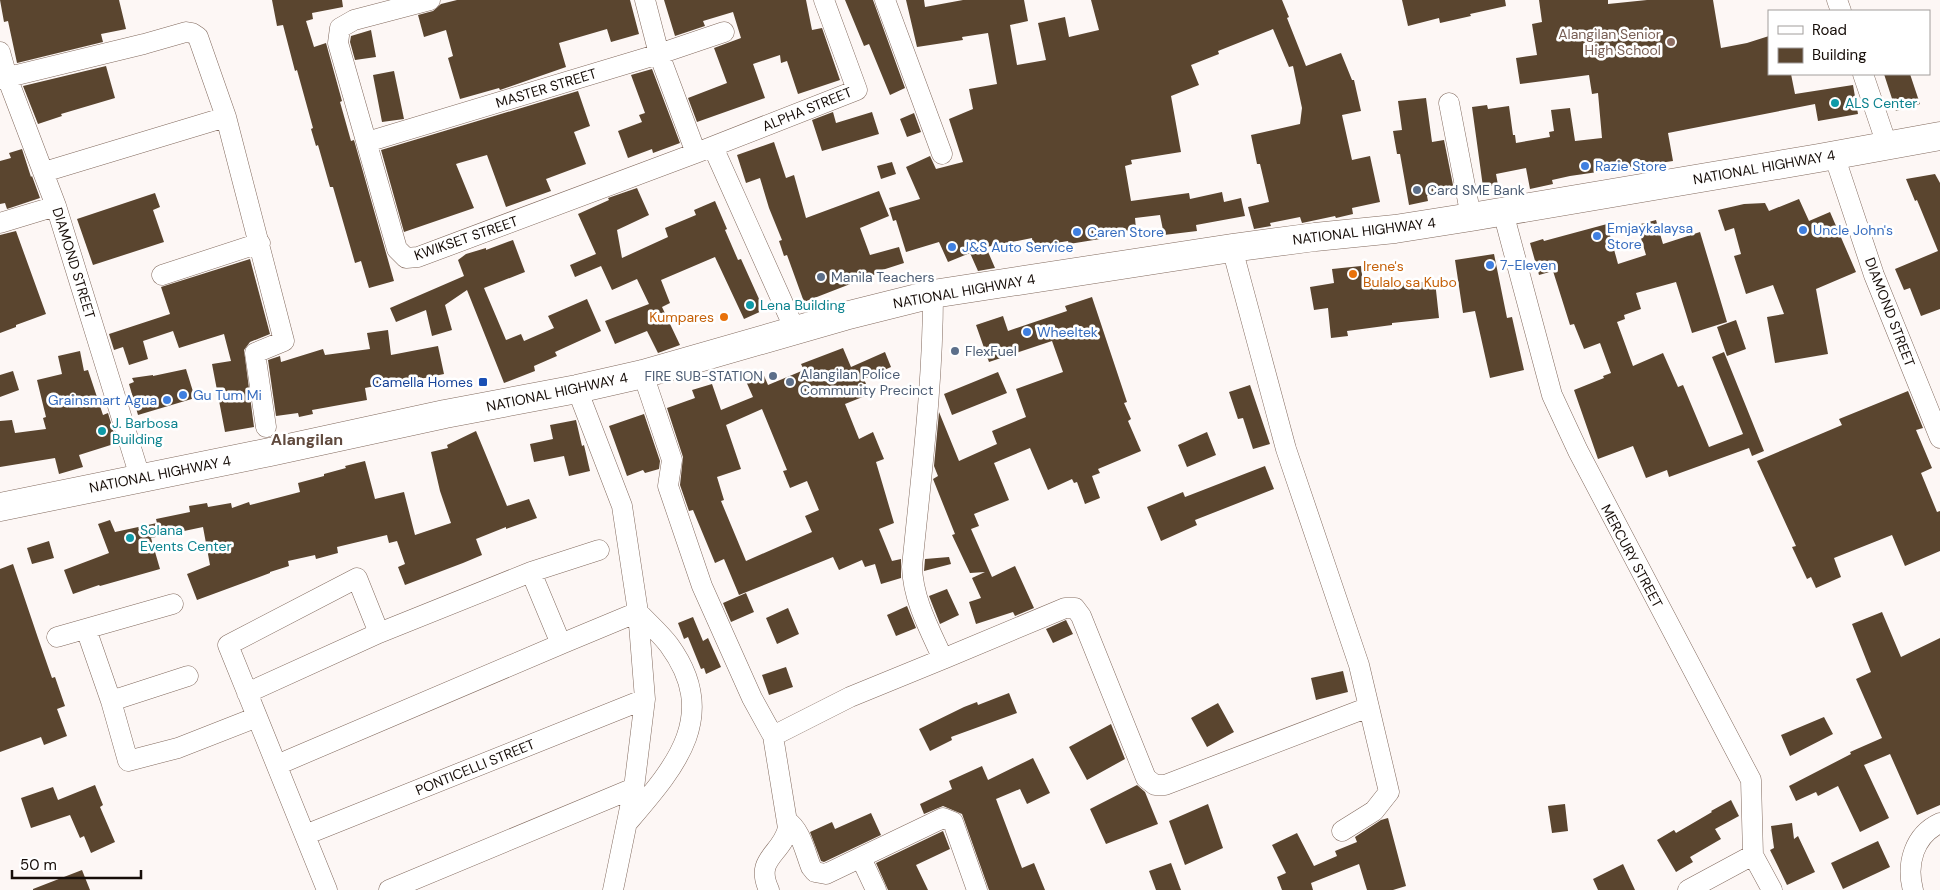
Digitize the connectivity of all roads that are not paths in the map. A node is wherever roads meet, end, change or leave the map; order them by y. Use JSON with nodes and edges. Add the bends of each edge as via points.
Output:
{"nodes":[{"id":1,"x":430,"y":0,"type":"edge"},
{"id":2,"x":644,"y":0,"type":"edge"},
{"id":3,"x":824,"y":0,"type":"edge"},
{"id":4,"x":885,"y":0,"type":"edge"},
{"id":5,"x":724,"y":32,"type":"dead end"},
{"id":6,"x":0,"y":52,"type":"edge"},
{"id":7,"x":659,"y":54,"type":"junction"},
{"id":8,"x":1863,"y":75,"type":"edge"},
{"id":9,"x":4,"y":78,"type":"edge"},
{"id":10,"x":1449,"y":104,"type":"dead end"},
{"id":11,"x":226,"y":117,"type":"junction"},
{"id":12,"x":1940,"y":136,"type":"edge"},
{"id":13,"x":367,"y":142,"type":"junction"},
{"id":14,"x":1887,"y":146,"type":"junction"},
{"id":15,"x":704,"y":150,"type":"junction"},
{"id":16,"x":942,"y":154,"type":"dead end"},
{"id":17,"x":1834,"y":155,"type":"junction"},
{"id":18,"x":44,"y":172,"type":"junction"},
{"id":19,"x":56,"y":206,"type":"junction"},
{"id":20,"x":1503,"y":212,"type":"junction"},
{"id":21,"x":1471,"y":218,"type":"junction"},
{"id":22,"x":0,"y":223,"type":"edge"},
{"id":23,"x":260,"y":243,"type":"junction"},
{"id":24,"x":1232,"y":248,"type":"junction"},
{"id":25,"x":162,"y":276,"type":"dead end"},
{"id":26,"x":933,"y":294,"type":"junction"},
{"id":27,"x":795,"y":330,"type":"junction"},
{"id":28,"x":643,"y":374,"type":"junction"},
{"id":29,"x":577,"y":389,"type":"junction"},
{"id":30,"x":1940,"y":438,"type":"edge"},
{"id":31,"x":268,"y":439,"type":"junction"},
{"id":32,"x":140,"y":477,"type":"junction"},
{"id":33,"x":0,"y":507,"type":"edge"},
{"id":34,"x":599,"y":550,"type":"dead end"},
{"id":35,"x":531,"y":572,"type":"junction"},
{"id":36,"x":173,"y":604,"type":"dead end"},
{"id":37,"x":638,"y":612,"type":"junction"},
{"id":38,"x":86,"y":629,"type":"junction"},
{"id":39,"x":379,"y":633,"type":"junction"},
{"id":40,"x":57,"y":637,"type":"dead end"},
{"id":41,"x":561,"y":644,"type":"junction"},
{"id":42,"x":943,"y":659,"type":"junction"},
{"id":43,"x":188,"y":676,"type":"dead end"},
{"id":44,"x":247,"y":693,"type":"junction"},
{"id":45,"x":645,"y":699,"type":"junction"},
{"id":46,"x":111,"y":701,"type":"junction"},
{"id":47,"x":1369,"y":707,"type":"junction"},
{"id":48,"x":257,"y":717,"type":"junction"},
{"id":49,"x":773,"y":736,"type":"junction"},
{"id":50,"x":277,"y":765,"type":"junction"},
{"id":51,"x":634,"y":788,"type":"junction"},
{"id":52,"x":787,"y":821,"type":"junction"},
{"id":53,"x":627,"y":823,"type":"junction"},
{"id":54,"x":1940,"y":823,"type":"edge"},
{"id":55,"x":1342,"y":831,"type":"dead end"},
{"id":56,"x":305,"y":835,"type":"junction"},
{"id":57,"x":1753,"y":855,"type":"junction"},
{"id":58,"x":861,"y":858,"type":"junction"},
{"id":59,"x":609,"y":888,"type":"edge"},
{"id":60,"x":327,"y":890,"type":"edge"},
{"id":61,"x":389,"y":890,"type":"edge"},
{"id":62,"x":769,"y":890,"type":"edge"},
{"id":63,"x":876,"y":890,"type":"edge"},
{"id":64,"x":977,"y":890,"type":"edge"},
{"id":65,"x":1688,"y":890,"type":"edge"},
{"id":66,"x":1772,"y":890,"type":"edge"},
{"id":67,"x":1913,"y":890,"type":"edge"}],
"edges":[{"from":1,"to":13,"type":"street","name":"KWIKSET STREET","via":[[354,20],[340,28],[338,43]]},
{"from":2,"to":7,"type":"street"},
{"from":3,"to":15,"type":"street","name":"ALPHA STREET","via":[[857,90]]},
{"from":4,"to":16,"type":"street"},
{"from":5,"to":7,"type":"street","name":"MASTER STREET"},
{"from":6,"to":9,"type":"street","name":"DIAMOND STREET"},
{"from":7,"to":13,"type":"street","name":"MASTER STREET"},
{"from":7,"to":15,"type":"street"},
{"from":8,"to":14,"type":"street"},
{"from":9,"to":11,"type":"street","via":[[192,33],[198,37]]},
{"from":9,"to":18,"type":"street","name":"DIAMOND STREET"},
{"from":10,"to":21,"type":"street"},
{"from":11,"to":18,"type":"street"},
{"from":11,"to":23,"type":"street"},
{"from":12,"to":14,"type":"main road","name":"NATIONAL HIGHWAY 4"},
{"from":13,"to":15,"type":"street","name":"KWIKSET STREET","via":[[397,249],[406,258],[418,257]]},
{"from":14,"to":17,"type":"main road","name":"NATIONAL HIGHWAY 4"},
{"from":15,"to":27,"type":"street"},
{"from":17,"to":20,"type":"main road","name":"NATIONAL HIGHWAY 4"},
{"from":17,"to":30,"type":"street","name":"DIAMOND STREET","via":[[1874,275]]},
{"from":18,"to":19,"type":"street","name":"DIAMOND STREET"},
{"from":19,"to":22,"type":"street"},
{"from":19,"to":32,"type":"street","name":"DIAMOND STREET"},
{"from":20,"to":21,"type":"main road","name":"NATIONAL HIGHWAY 4"},
{"from":20,"to":57,"type":"street","name":"MERCURY STREET","via":[[1552,395],[1582,460],[1751,780]]},
{"from":21,"to":24,"type":"main road","name":"NATIONAL HIGHWAY 4"},
{"from":23,"to":25,"type":"street"},
{"from":23,"to":31,"type":"street","via":[[284,341],[254,354]]},
{"from":24,"to":26,"type":"main road","name":"NATIONAL HIGHWAY 4"},
{"from":24,"to":47,"type":"street","via":[[1286,449],[1359,665]]},
{"from":26,"to":27,"type":"main road","name":"NATIONAL HIGHWAY 4"},
{"from":26,"to":42,"type":"street","via":[[931,384],[912,576],[917,599]]},
{"from":27,"to":28,"type":"main road","name":"NATIONAL HIGHWAY 4"},
{"from":28,"to":29,"type":"main road","name":"NATIONAL HIGHWAY 4"},
{"from":28,"to":49,"type":"street","via":[[672,460],[668,486],[702,586],[752,698]]},
{"from":29,"to":31,"type":"main road","name":"NATIONAL HIGHWAY 4","via":[[445,414]]},
{"from":29,"to":37,"type":"street","via":[[622,506]]},
{"from":31,"to":32,"type":"main road","name":"NATIONAL HIGHWAY 4"},
{"from":32,"to":33,"type":"main road","name":"NATIONAL HIGHWAY 4"},
{"from":34,"to":35,"type":"street"},
{"from":35,"to":39,"type":"street"},
{"from":35,"to":41,"type":"street"},
{"from":36,"to":38,"type":"street"},
{"from":37,"to":41,"type":"street"},
{"from":37,"to":45,"type":"street"},
{"from":37,"to":53,"type":"street","via":[[669,645],[687,677],[693,711],[687,740],[673,766]]},
{"from":38,"to":40,"type":"street"},
{"from":38,"to":46,"type":"street"},
{"from":39,"to":44,"type":"street"},
{"from":39,"to":44,"type":"street","via":[[357,578],[228,645]]},
{"from":41,"to":50,"type":"street"},
{"from":42,"to":47,"type":"street","via":[[1065,608],[1075,608],[1146,778],[1155,785],[1165,785]]},
{"from":42,"to":49,"type":"street","via":[[850,697]]},
{"from":43,"to":46,"type":"street"},
{"from":44,"to":48,"type":"street"},
{"from":45,"to":51,"type":"street"},
{"from":45,"to":56,"type":"street","name":"PONTICELLI STREET"},
{"from":46,"to":48,"type":"street","via":[[128,761],[178,748]]},
{"from":47,"to":55,"type":"street","via":[[1389,792],[1374,811]]},
{"from":48,"to":50,"type":"street"},
{"from":49,"to":52,"type":"street"},
{"from":50,"to":56,"type":"street"},
{"from":51,"to":53,"type":"street"},
{"from":51,"to":61,"type":"street"},
{"from":52,"to":58,"type":"street","via":[[797,831],[815,872],[826,874]]},
{"from":52,"to":62,"type":"street","via":[[786,836],[764,871]]},
{"from":53,"to":59,"type":"street"},
{"from":54,"to":67,"type":"street","via":[[1932,826],[1915,845],[1910,877]]},
{"from":56,"to":60,"type":"street"},
{"from":57,"to":65,"type":"street"},
{"from":57,"to":66,"type":"street","name":"MERCURY STREET"},
{"from":58,"to":63,"type":"street"},
{"from":58,"to":64,"type":"street","via":[[948,818]]}]}
